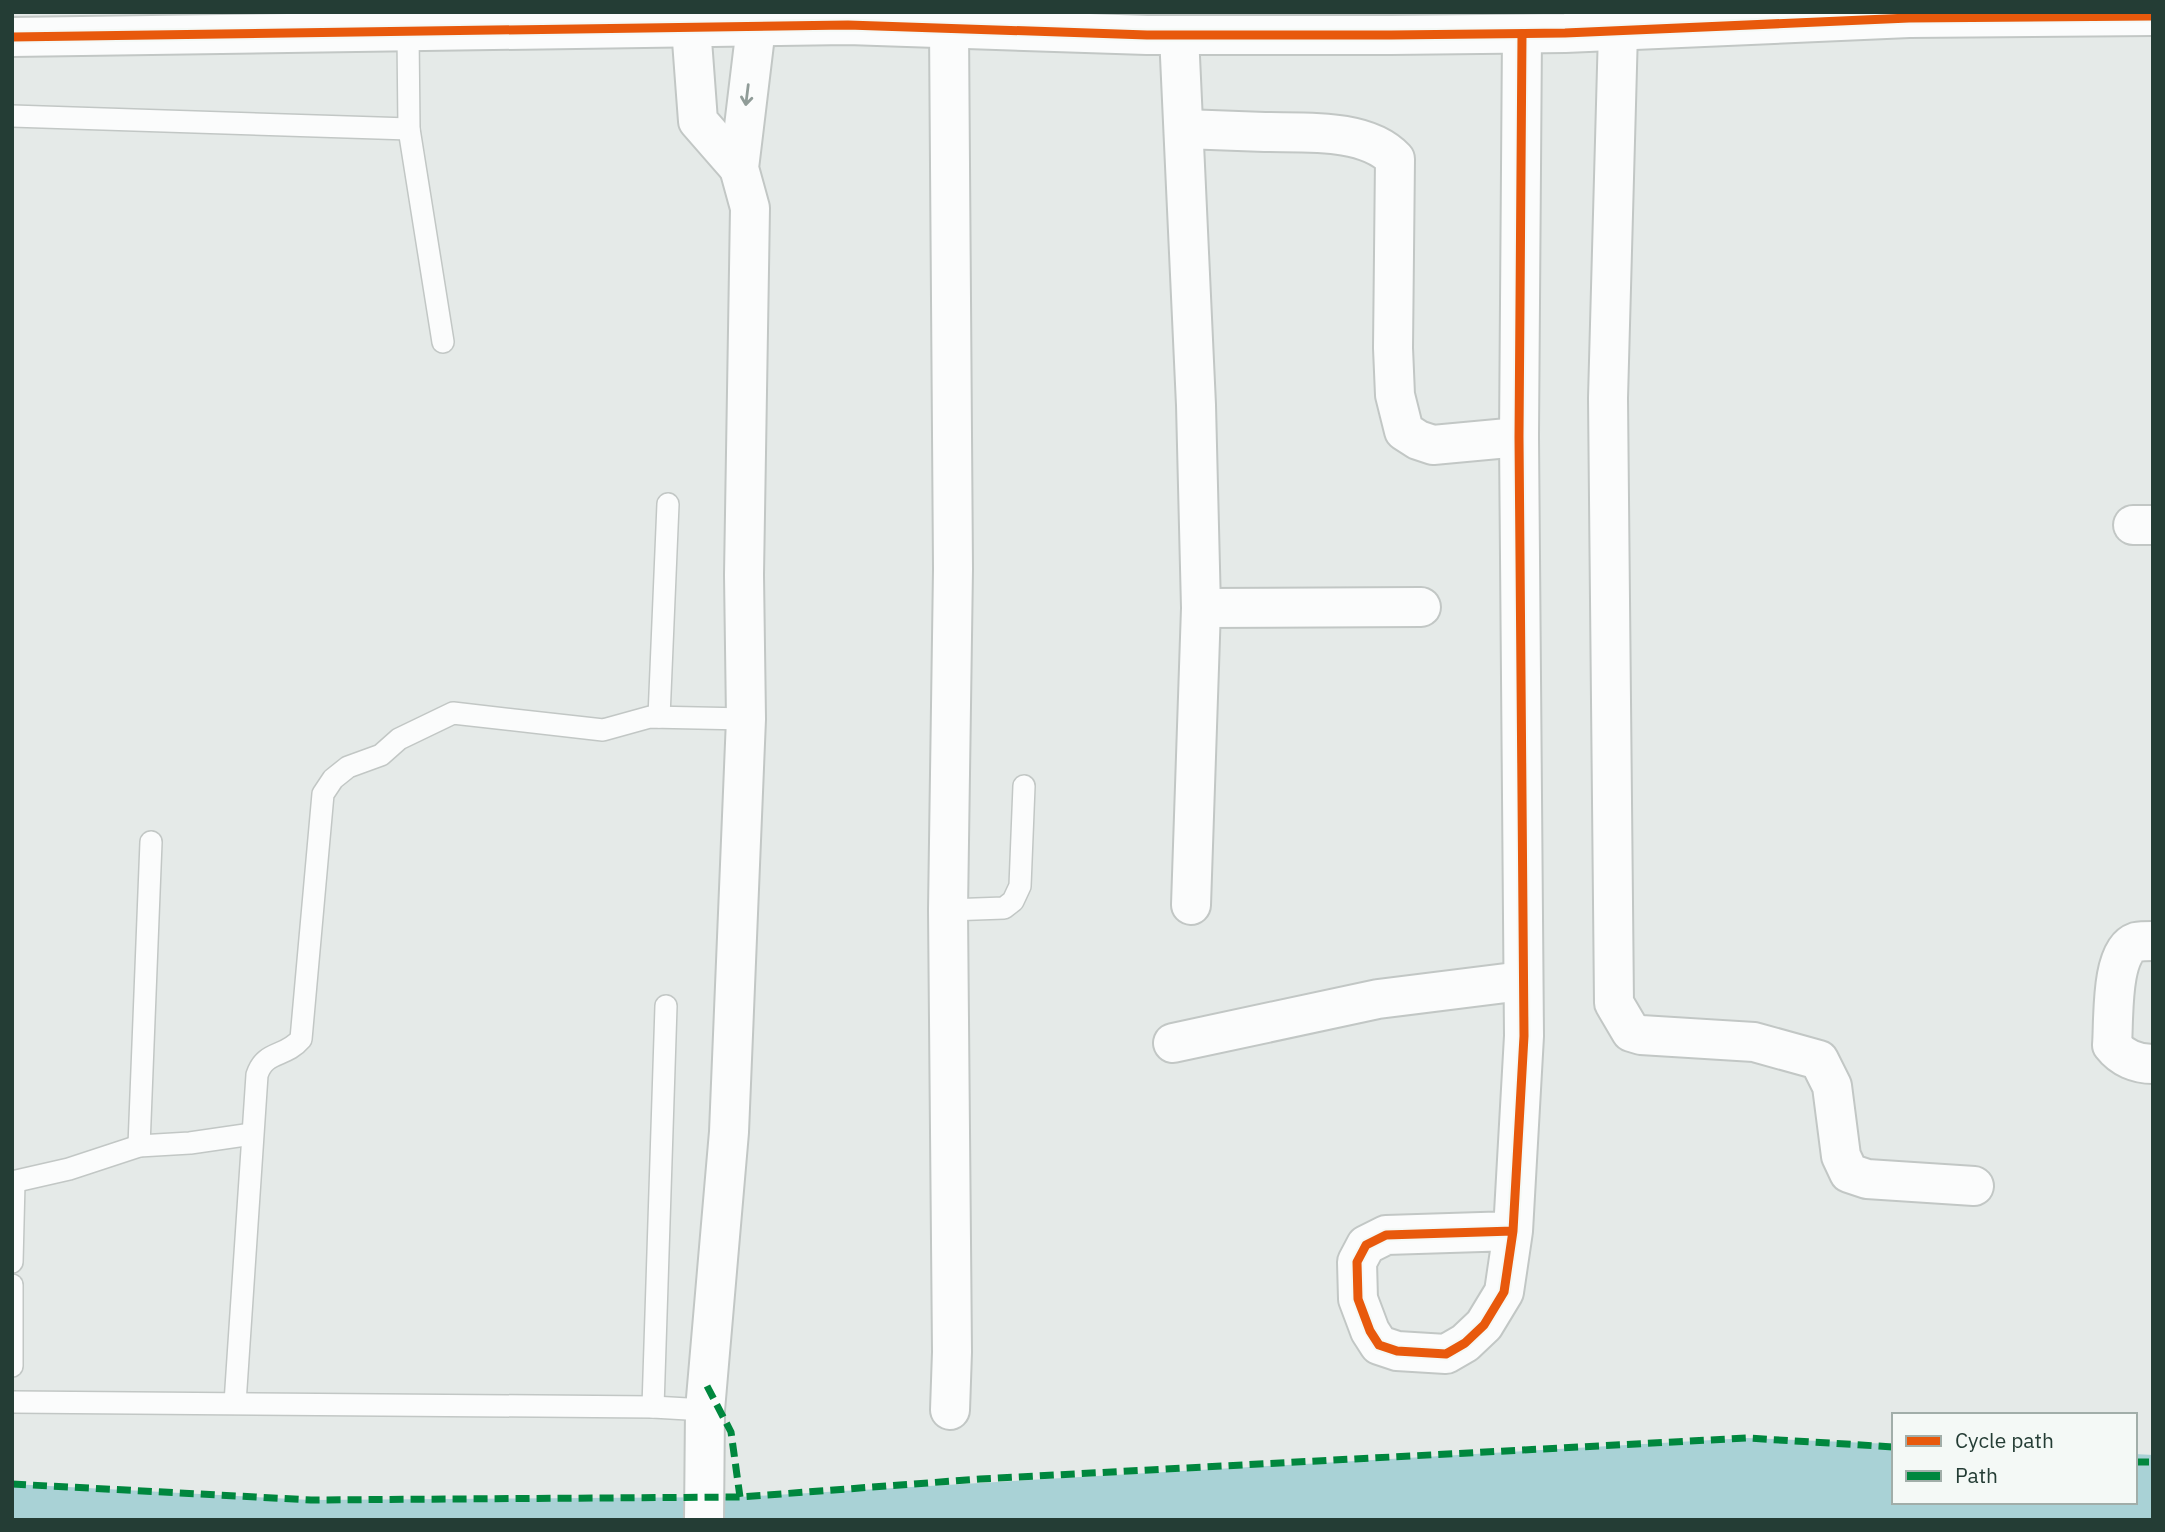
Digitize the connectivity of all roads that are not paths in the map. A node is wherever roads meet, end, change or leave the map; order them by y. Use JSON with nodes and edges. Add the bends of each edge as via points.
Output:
{"nodes":[{"id":1,"x":1909,"y":15,"type":"edge"},
{"id":2,"x":2148,"y":15,"type":"edge"},
{"id":3,"x":848,"y":19,"type":"edge"},
{"id":4,"x":504,"y":21,"type":"edge"},
{"id":5,"x":572,"y":21,"type":"edge"},
{"id":6,"x":1052,"y":22,"type":"edge"},
{"id":7,"x":206,"y":23,"type":"edge"},
{"id":8,"x":359,"y":23,"type":"edge"},
{"id":9,"x":1565,"y":23,"type":"edge"},
{"id":10,"x":1390,"y":24,"type":"edge"},
{"id":11,"x":691,"y":27,"type":"junction"},
{"id":12,"x":756,"y":27,"type":"junction"},
{"id":13,"x":1159,"y":27,"type":"edge"},
{"id":14,"x":948,"y":29,"type":"junction"},
{"id":15,"x":1618,"y":31,"type":"junction"},
{"id":16,"x":408,"y":33,"type":"junction"},
{"id":17,"x":1522,"y":34,"type":"junction"},
{"id":18,"x":12,"y":37,"type":"edge"},
{"id":19,"x":12,"y":116,"type":"edge"},
{"id":20,"x":410,"y":129,"type":"junction"},
{"id":21,"x":1184,"y":129,"type":"junction"},
{"id":22,"x":739,"y":168,"type":"junction"},
{"id":23,"x":443,"y":342,"type":"dead end"},
{"id":24,"x":1518,"y":437,"type":"junction"},
{"id":25,"x":668,"y":504,"type":"dead end"},
{"id":26,"x":1421,"y":607,"type":"dead end"},
{"id":27,"x":1201,"y":608,"type":"junction"},
{"id":28,"x":659,"y":717,"type":"junction"},
{"id":29,"x":746,"y":719,"type":"junction"},
{"id":30,"x":1024,"y":786,"type":"dead end"},
{"id":31,"x":151,"y":842,"type":"dead end"},
{"id":32,"x":1191,"y":905,"type":"dead end"},
{"id":33,"x":948,"y":909,"type":"junction"},
{"id":34,"x":2153,"y":941,"type":"edge"},
{"id":35,"x":1522,"y":981,"type":"junction"},
{"id":36,"x":666,"y":1006,"type":"dead end"},
{"id":37,"x":1173,"y":1043,"type":"dead end"},
{"id":38,"x":2153,"y":1063,"type":"edge"},
{"id":39,"x":252,"y":1134,"type":"junction"},
{"id":40,"x":139,"y":1146,"type":"junction"},
{"id":41,"x":13,"y":1182,"type":"edge"},
{"id":42,"x":1974,"y":1186,"type":"dead end"},
{"id":43,"x":1513,"y":1231,"type":"dead end"},
{"id":44,"x":12,"y":1262,"type":"edge"},
{"id":45,"x":12,"y":1285,"type":"edge"},
{"id":46,"x":12,"y":1366,"type":"edge"},
{"id":47,"x":12,"y":1402,"type":"edge"},
{"id":48,"x":235,"y":1403,"type":"junction"},
{"id":49,"x":653,"y":1407,"type":"junction"},
{"id":50,"x":950,"y":1410,"type":"dead end"},
{"id":51,"x":706,"y":1428,"type":"junction"},
{"id":52,"x":704,"y":1520,"type":"edge"}],
"edges":[{"from":1,"to":2,"type":"street"},
{"from":1,"to":15,"type":"street"},
{"from":3,"to":12,"type":"street"},
{"from":3,"to":14,"type":"street"},
{"from":4,"to":5,"type":"street"},
{"from":4,"to":16,"type":"street"},
{"from":5,"to":11,"type":"street"},
{"from":6,"to":13,"type":"street"},
{"from":6,"to":14,"type":"street"},
{"from":7,"to":8,"type":"street"},
{"from":7,"to":18,"type":"street"},
{"from":8,"to":16,"type":"street"},
{"from":9,"to":15,"type":"street"},
{"from":9,"to":17,"type":"street"},
{"from":10,"to":13,"type":"street"},
{"from":10,"to":17,"type":"street"},
{"from":11,"to":12,"type":"street"},
{"from":11,"to":22,"type":"street","via":[[698,121]]},
{"from":12,"to":22,"type":"street","one_way":true},
{"from":13,"to":21,"type":"street"},
{"from":14,"to":33,"type":"street","via":[[953,569]]},
{"from":15,"to":42,"type":"street","via":[[1608,398],[1614,1003],[1631,1032],[1641,1035],[1754,1042],[1819,1060],[1832,1086],[1841,1156],[1849,1173],[1867,1179]]},
{"from":16,"to":20,"type":"lane"},
{"from":17,"to":24,"type":"street"},
{"from":19,"to":20,"type":"lane"},
{"from":20,"to":23,"type":"lane"},
{"from":21,"to":24,"type":"street","via":[[1330,133],[1387,151],[1395,159],[1393,348],[1395,395],[1404,431],[1433,445]]},
{"from":21,"to":27,"type":"street"},
{"from":22,"to":29,"type":"street","via":[[750,208]]},
{"from":24,"to":35,"type":"street"},
{"from":25,"to":28,"type":"lane"},
{"from":26,"to":27,"type":"street"},
{"from":27,"to":32,"type":"street"},
{"from":28,"to":29,"type":"lane"},
{"from":28,"to":39,"type":"lane","via":[[603,730],[453,713],[332,779],[323,794],[301,1039],[261,1064]]},
{"from":29,"to":51,"type":"street","via":[[729,1132]]},
{"from":30,"to":33,"type":"lane","via":[[1020,886],[1013,901],[1004,908]]},
{"from":31,"to":40,"type":"lane"},
{"from":33,"to":50,"type":"street"},
{"from":34,"to":38,"type":"street","via":[[2130,946],[2117,967],[2112,1045],[2129,1059]]},
{"from":35,"to":37,"type":"street","via":[[1378,999]]},
{"from":35,"to":43,"type":"street","via":[[1524,1035]]},
{"from":36,"to":49,"type":"lane"},
{"from":39,"to":40,"type":"lane"},
{"from":39,"to":48,"type":"lane"},
{"from":40,"to":41,"type":"lane"},
{"from":41,"to":44,"type":"lane"},
{"from":45,"to":46,"type":"lane"},
{"from":47,"to":48,"type":"lane"},
{"from":48,"to":49,"type":"lane"},
{"from":49,"to":51,"type":"lane"},
{"from":51,"to":52,"type":"street"}]}
